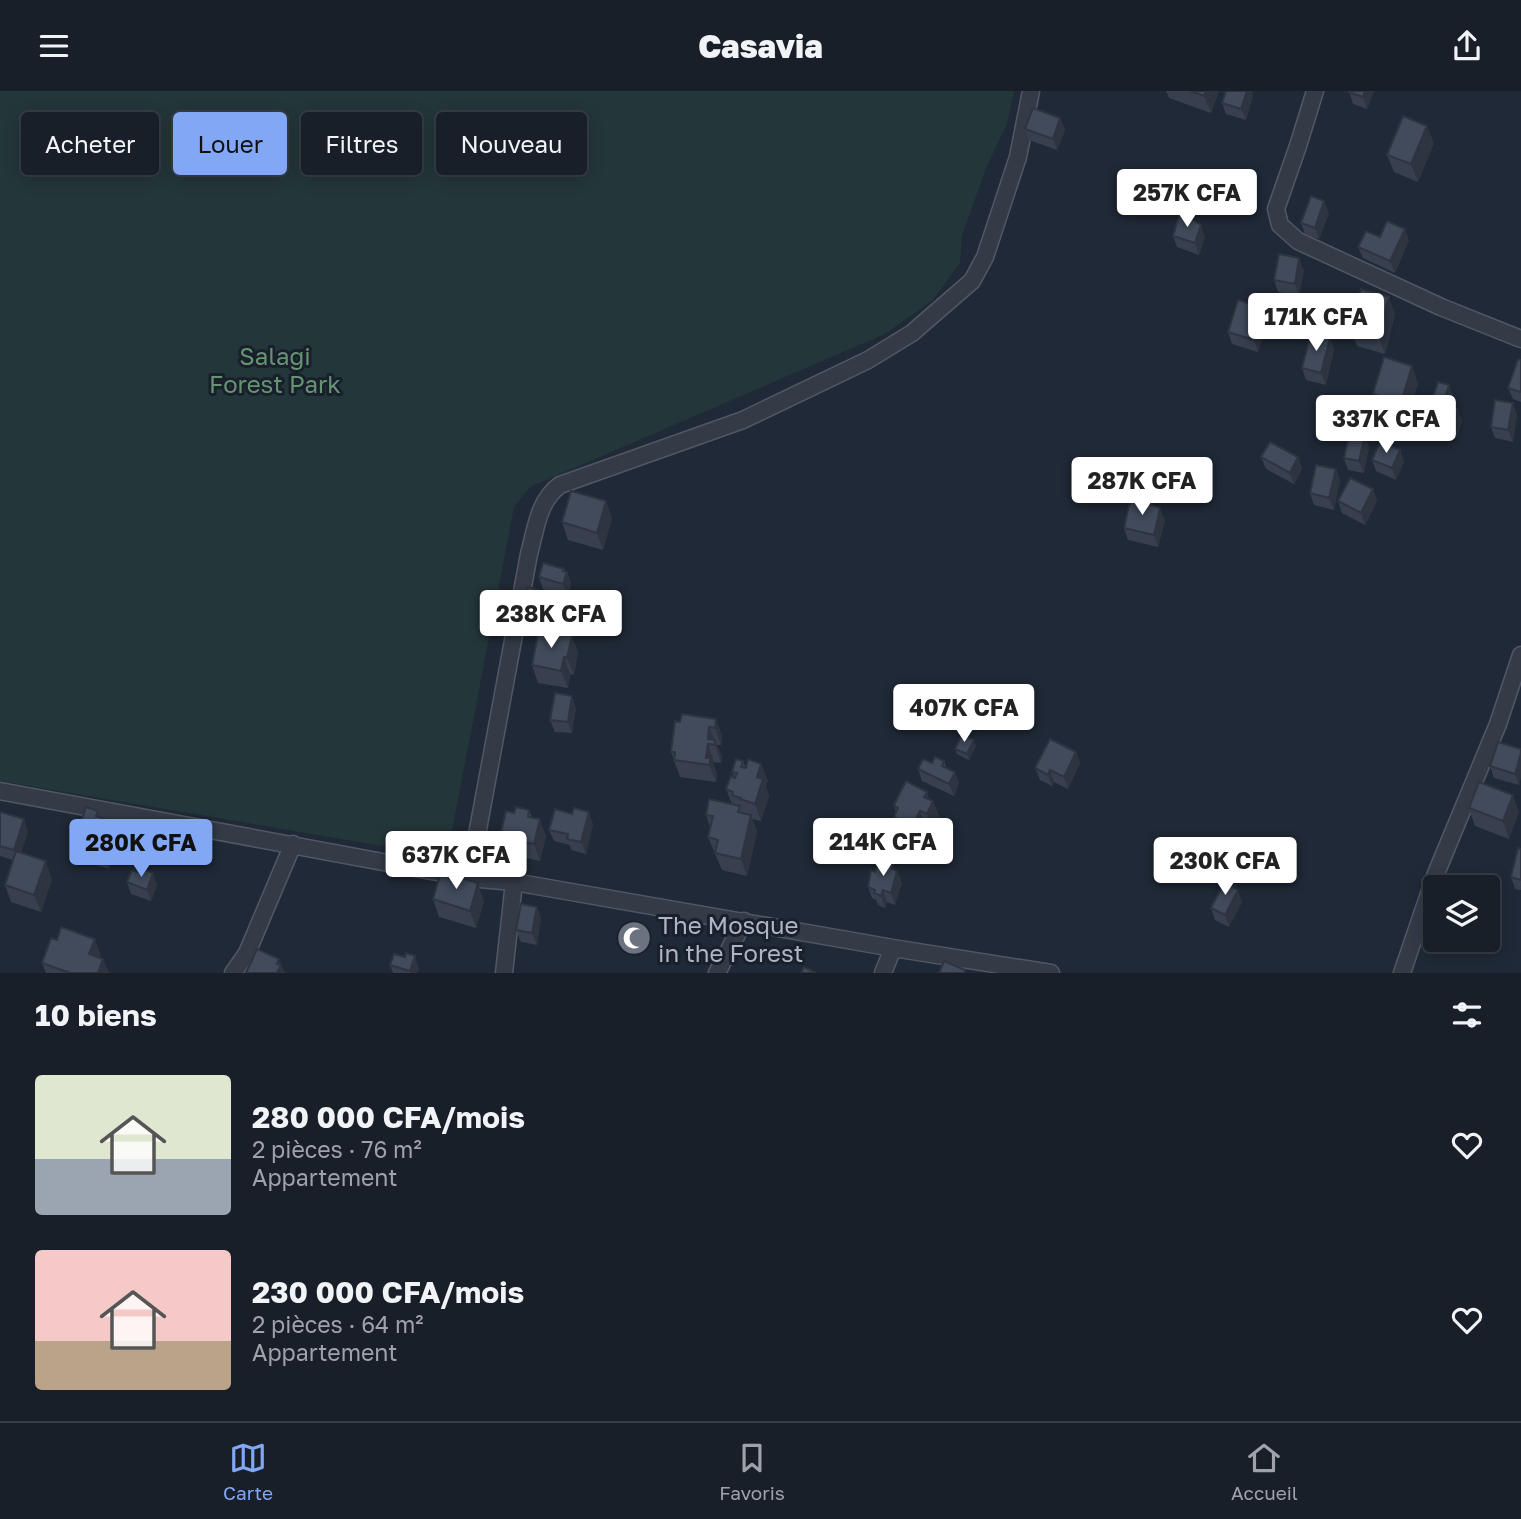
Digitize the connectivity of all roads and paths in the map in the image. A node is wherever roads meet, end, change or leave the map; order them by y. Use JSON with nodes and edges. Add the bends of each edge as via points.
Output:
{"nodes":[{"id":1,"x":1031,"y":91,"type":"edge"},
{"id":2,"x":1315,"y":91,"type":"edge"},
{"id":3,"x":1521,"y":339,"type":"edge"},
{"id":4,"x":1521,"y":655,"type":"edge"},
{"id":5,"x":0,"y":791,"type":"edge"},
{"id":6,"x":293,"y":844,"type":"junction"},
{"id":7,"x":469,"y":878,"type":"junction"},
{"id":8,"x":514,"y":882,"type":"junction"},
{"id":9,"x":744,"y":921,"type":"junction"},
{"id":10,"x":893,"y":948,"type":"junction"},
{"id":11,"x":233,"y":973,"type":"edge"},
{"id":12,"x":504,"y":973,"type":"edge"},
{"id":13,"x":717,"y":973,"type":"edge"},
{"id":14,"x":883,"y":973,"type":"edge"},
{"id":15,"x":1051,"y":973,"type":"edge"},
{"id":16,"x":1402,"y":973,"type":"edge"}],
"edges":[{"from":1,"to":7,"type":"street","via":[[1018,157],[985,257],[972,281],[912,333],[868,360],[743,420],[560,485],[550,493],[529,554]]},
{"from":2,"to":3,"type":"street","via":[[1276,209],[1280,225],[1298,241]]},
{"from":4,"to":16,"type":"street"},
{"from":5,"to":6,"type":"street"},
{"from":6,"to":7,"type":"street"},
{"from":6,"to":11,"type":"street","via":[[247,953]]},
{"from":7,"to":8,"type":"street"},
{"from":8,"to":9,"type":"street"},
{"from":8,"to":12,"type":"street"},
{"from":9,"to":10,"type":"street"},
{"from":9,"to":13,"type":"street"},
{"from":10,"to":14,"type":"street"},
{"from":10,"to":15,"type":"street"}]}
